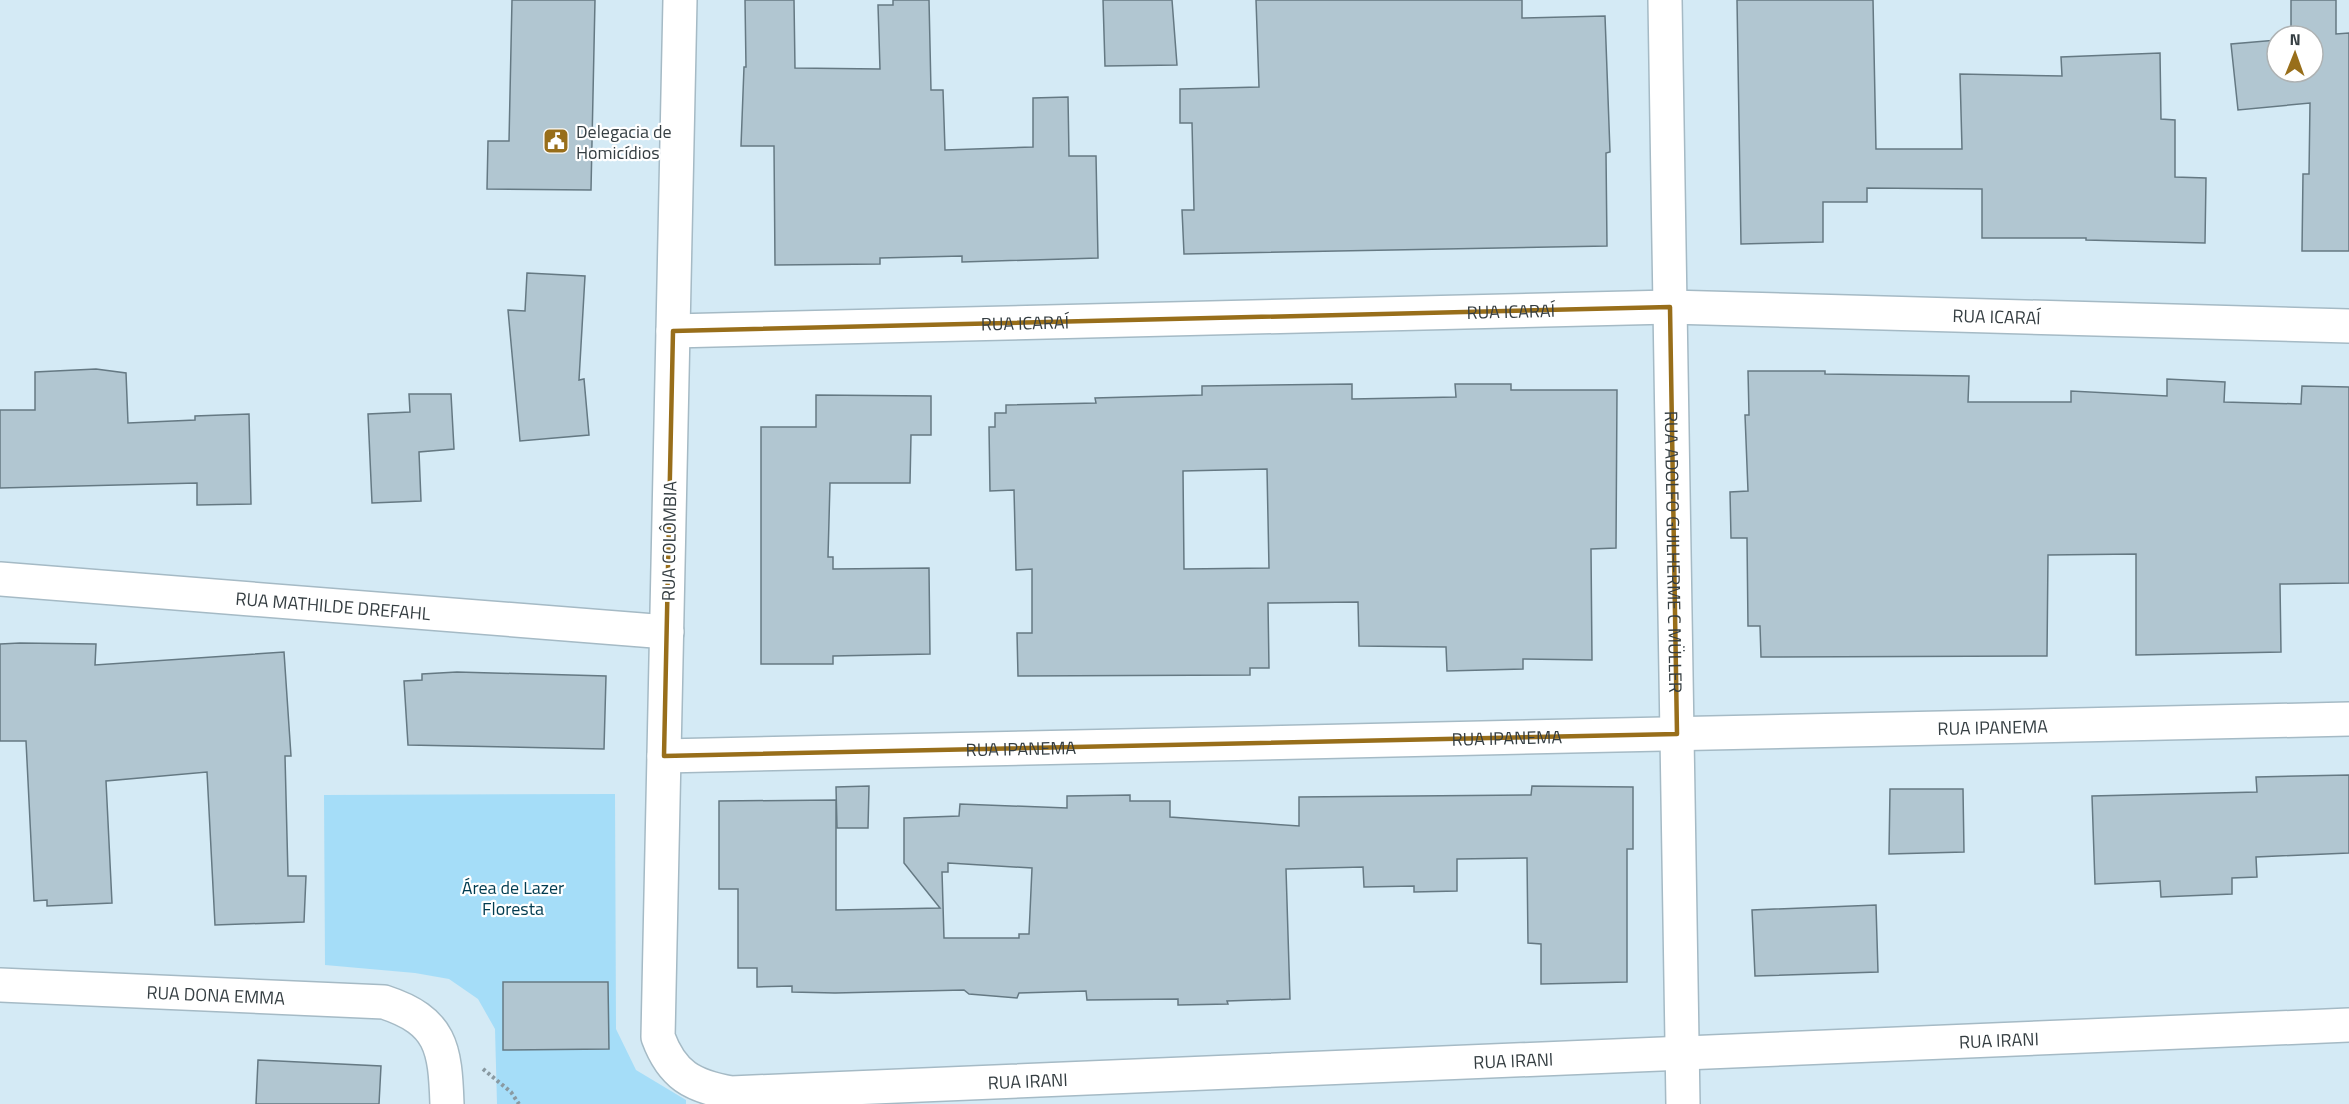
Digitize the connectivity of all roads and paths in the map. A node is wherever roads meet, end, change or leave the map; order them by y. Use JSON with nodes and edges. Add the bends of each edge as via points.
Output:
{"nodes":[{"id":1,"x":680,"y":0,"type":"edge"},
{"id":2,"x":1665,"y":0,"type":"edge"},
{"id":3,"x":1670,"y":306,"type":"junction"},
{"id":4,"x":2349,"y":326,"type":"edge"},
{"id":5,"x":673,"y":331,"type":"junction"},
{"id":6,"x":0,"y":579,"type":"edge"},
{"id":7,"x":667,"y":632,"type":"junction"},
{"id":8,"x":2349,"y":719,"type":"edge"},
{"id":9,"x":1677,"y":734,"type":"junction"},
{"id":10,"x":664,"y":756,"type":"junction"},
{"id":11,"x":0,"y":985,"type":"edge"},
{"id":12,"x":2349,"y":1025,"type":"edge"},
{"id":13,"x":1682,"y":1053,"type":"junction"},
{"id":14,"x":681,"y":1075,"type":"joint"},
{"id":15,"x":447,"y":1104,"type":"edge"},
{"id":16,"x":1683,"y":1104,"type":"edge"}],
"edges":[{"from":1,"to":5,"type":"street","name":"RUA COLÔMBIA"},
{"from":2,"to":3,"type":"street","name":"RUA ADOLFO GUILHERME C MÜLLER"},
{"from":3,"to":4,"type":"street","name":"RUA ICARAÍ"},
{"from":3,"to":5,"type":"street","name":"RUA ICARAÍ"},
{"from":3,"to":9,"type":"street","name":"RUA ADOLFO GUILHERME C MÜLLER"},
{"from":5,"to":7,"type":"street","name":"RUA COLÔMBIA"},
{"from":6,"to":7,"type":"street","name":"RUA MATHILDE DREFAHL"},
{"from":7,"to":10,"type":"street","name":"RUA COLÔMBIA"},
{"from":8,"to":9,"type":"street","name":"RUA IPANEMA"},
{"from":9,"to":10,"type":"street","name":"RUA IPANEMA"},
{"from":9,"to":13,"type":"street","name":"RUA ADOLFO GUILHERME C MÜLLER"},
{"from":10,"to":14,"type":"street","name":"RUA COLÔMBIA","via":[[658,1037],[666,1057]]},
{"from":11,"to":15,"type":"street","name":"RUA DONA EMMA","via":[[384,1002],[408,1010],[427,1023],[441,1048]]},
{"from":12,"to":13,"type":"street","name":"RUA IRANI"},
{"from":13,"to":14,"type":"street","name":"RUA IRANI","via":[[731,1093],[703,1088]]},
{"from":13,"to":16,"type":"street","name":"RUA ADOLFO GUILHERME C MÜLLER"}]}
